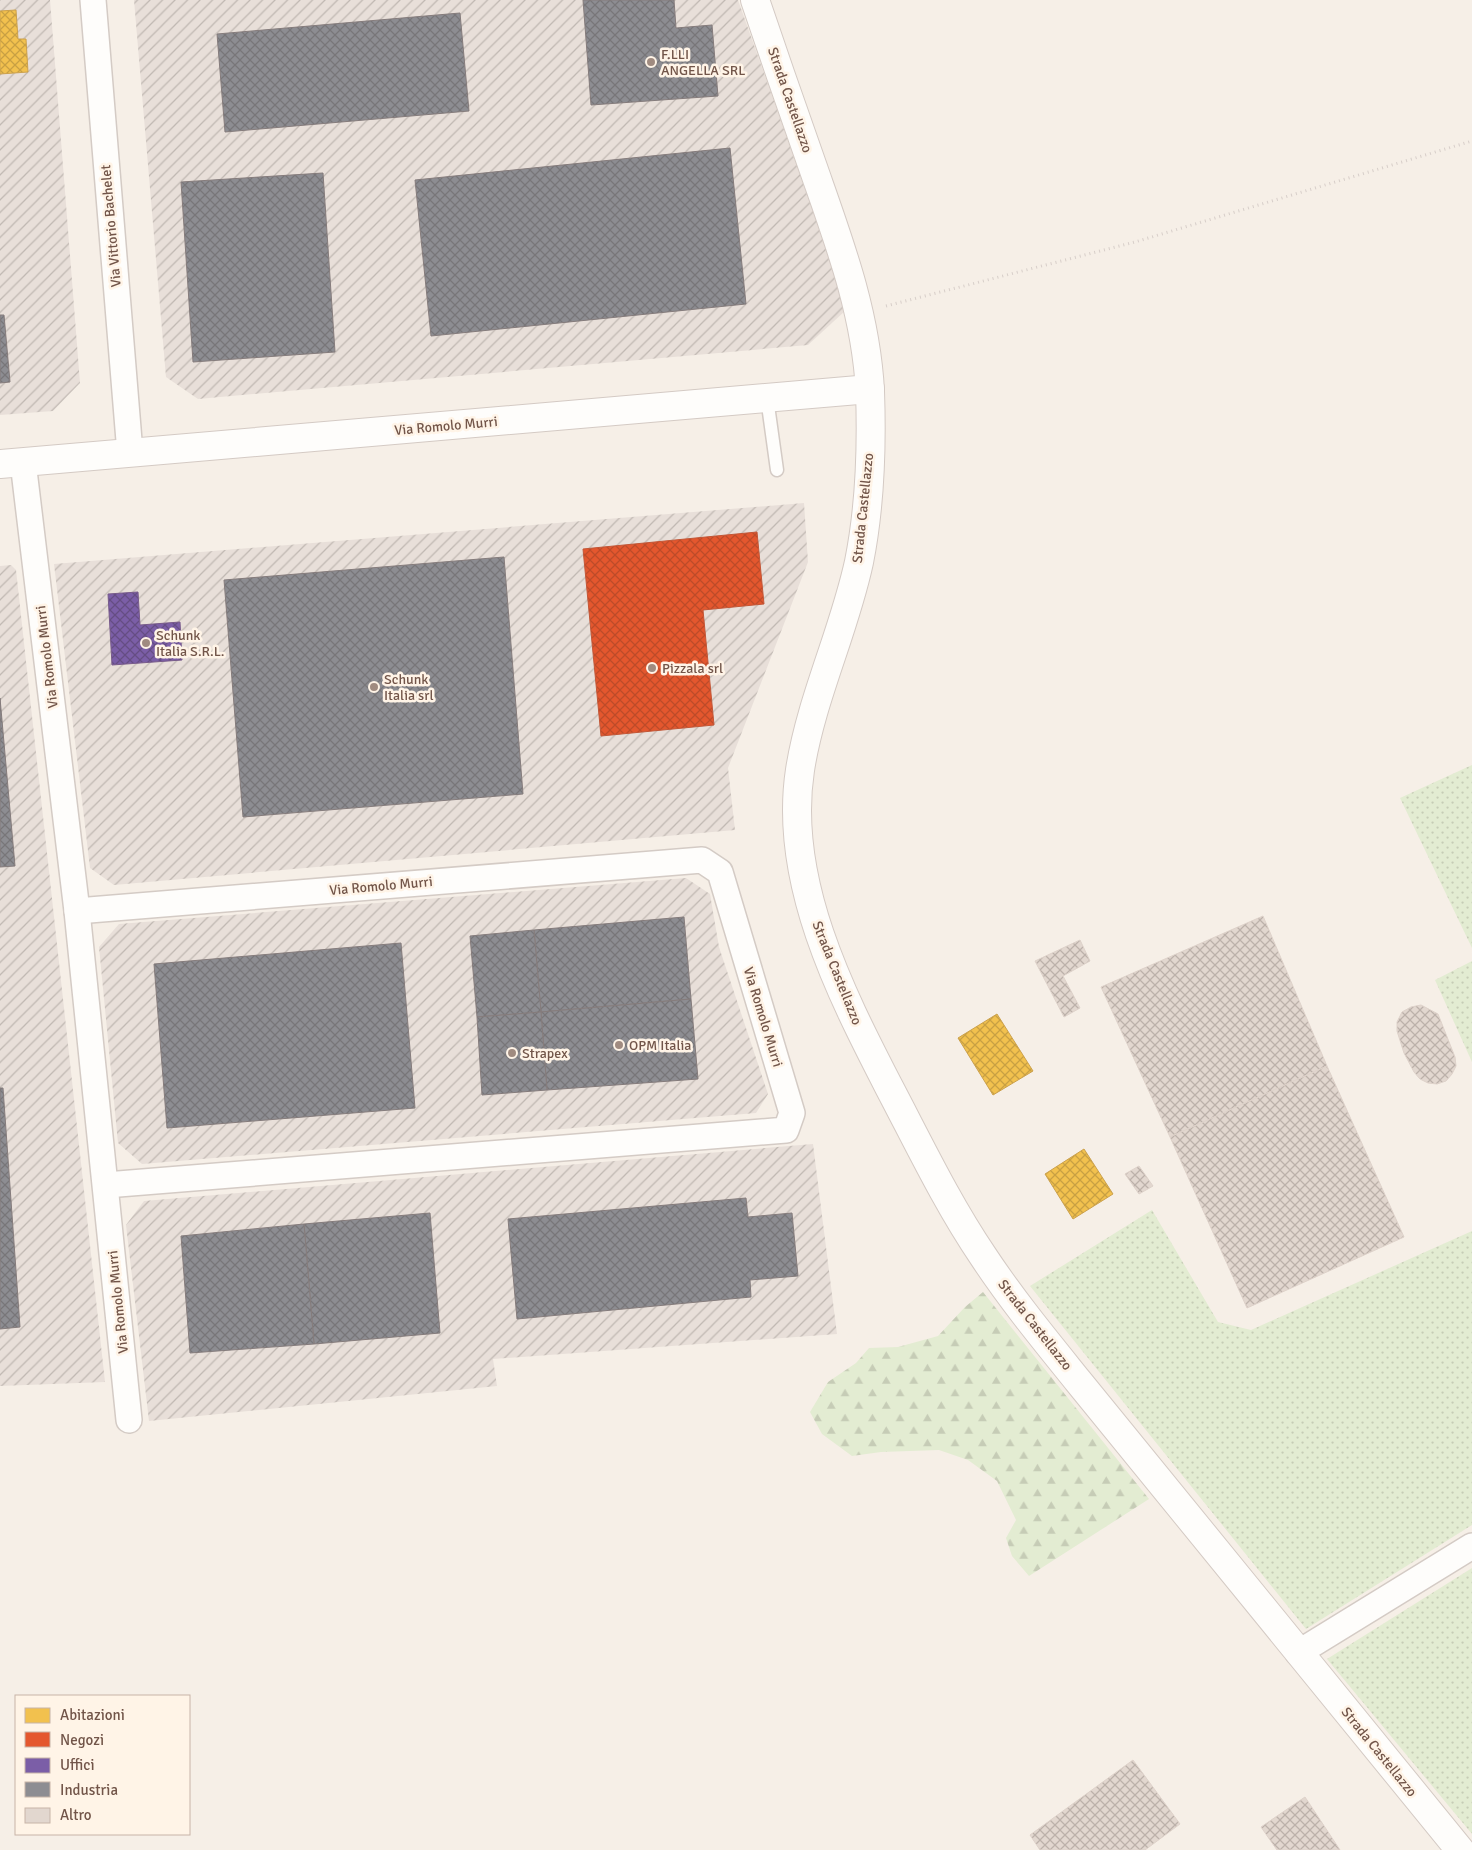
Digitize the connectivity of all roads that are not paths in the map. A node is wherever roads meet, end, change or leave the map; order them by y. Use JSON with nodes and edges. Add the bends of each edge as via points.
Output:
{"nodes":[{"id":1,"x":93,"y":0,"type":"edge"},
{"id":2,"x":754,"y":0,"type":"edge"},
{"id":3,"x":870,"y":389,"type":"junction"},
{"id":4,"x":767,"y":398,"type":"junction"},
{"id":5,"x":130,"y":453,"type":"junction"},
{"id":6,"x":12,"y":463,"type":"edge"},
{"id":7,"x":777,"y":470,"type":"dead end"},
{"id":8,"x":78,"y":911,"type":"junction"},
{"id":9,"x":106,"y":1185,"type":"junction"},
{"id":10,"x":129,"y":1420,"type":"dead end"},
{"id":11,"x":1472,"y":1546,"type":"edge"},
{"id":12,"x":1298,"y":1653,"type":"junction"},
{"id":13,"x":1460,"y":1850,"type":"edge"}],
"edges":[{"from":1,"to":5,"type":"street","name":"Via Vittorio Bachelet"},
{"from":2,"to":3,"type":"street","name":"Strada Castellazzo","via":[[848,268],[861,316]]},
{"from":3,"to":4,"type":"street","name":"Via Romolo Murri"},
{"from":3,"to":12,"type":"street","name":"Strada Castellazzo","via":[[868,490],[859,561],[805,747],[798,795],[802,859],[824,949],[858,1028],[946,1195],[981,1254],[1017,1304]]},
{"from":4,"to":5,"type":"street","name":"Via Romolo Murri"},
{"from":4,"to":7,"type":"lane"},
{"from":5,"to":6,"type":"street","name":"Via Romolo Murri"},
{"from":6,"to":8,"type":"street","name":"Via Romolo Murri"},
{"from":8,"to":9,"type":"street","name":"Via Romolo Murri"},
{"from":8,"to":9,"type":"street","name":"Via Romolo Murri","via":[[702,860],[720,872],[792,1113],[786,1130]]},
{"from":9,"to":10,"type":"street","name":"Via Romolo Murri"},
{"from":11,"to":12,"type":"street"},
{"from":12,"to":13,"type":"street","name":"Strada Castellazzo"}]}
